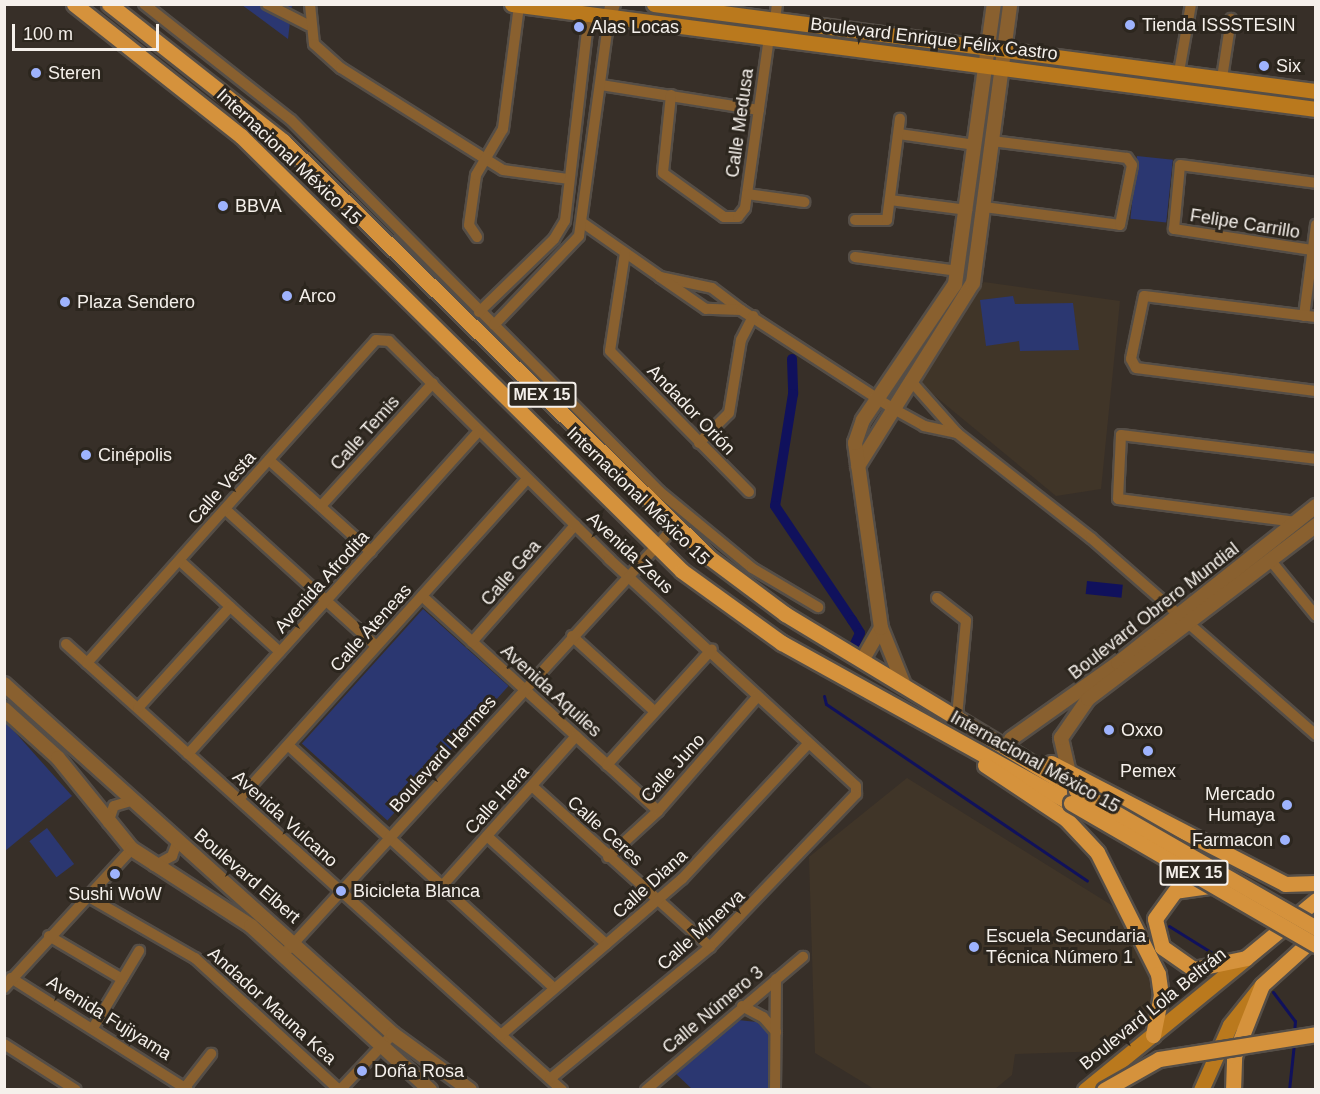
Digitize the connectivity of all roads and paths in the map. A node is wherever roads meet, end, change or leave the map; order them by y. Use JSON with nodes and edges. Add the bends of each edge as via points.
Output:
{"nodes":[{"id":1,"x":74,"y":4,"type":"edge"},
{"id":2,"x":109,"y":4,"type":"edge"},
{"id":3,"x":144,"y":4,"type":"edge"},
{"id":4,"x":267,"y":4,"type":"edge"},
{"id":5,"x":310,"y":4,"type":"edge"},
{"id":6,"x":654,"y":4,"type":"edge"},
{"id":7,"x":994,"y":4,"type":"edge"},
{"id":8,"x":1010,"y":4,"type":"edge"},
{"id":9,"x":1191,"y":4,"type":"edge"},
{"id":10,"x":516,"y":5,"type":"edge"},
{"id":11,"x":590,"y":9,"type":"edge"},
{"id":12,"x":611,"y":11,"type":"edge"},
{"id":13,"x":776,"y":12,"type":"edge"},
{"id":14,"x":1232,"y":19,"type":"dead end"},
{"id":15,"x":308,"y":25,"type":"junction"},
{"id":16,"x":769,"y":37,"type":"junction"},
{"id":17,"x":987,"y":46,"type":"junction"},
{"id":18,"x":1003,"y":49,"type":"junction"},
{"id":19,"x":984,"y":65,"type":"junction"},
{"id":20,"x":1001,"y":67,"type":"junction"},
{"id":21,"x":1179,"y":72,"type":"junction"},
{"id":22,"x":1222,"y":78,"type":"junction"},
{"id":23,"x":601,"y":85,"type":"junction"},
{"id":24,"x":1316,"y":91,"type":"edge"},
{"id":25,"x":671,"y":95,"type":"junction"},
{"id":26,"x":1316,"y":109,"type":"edge"},
{"id":27,"x":759,"y":110,"type":"junction"},
{"id":28,"x":978,"y":117,"type":"junction"},
{"id":29,"x":900,"y":119,"type":"dead end"},
{"id":30,"x":995,"y":119,"type":"junction"},
{"id":31,"x":899,"y":134,"type":"junction"},
{"id":32,"x":992,"y":141,"type":"junction"},
{"id":33,"x":975,"y":145,"type":"junction"},
{"id":34,"x":482,"y":160,"type":"junction"},
{"id":35,"x":569,"y":179,"type":"junction"},
{"id":36,"x":1316,"y":183,"type":"edge"},
{"id":37,"x":747,"y":194,"type":"junction"},
{"id":38,"x":890,"y":200,"type":"junction"},
{"id":39,"x":804,"y":202,"type":"dead end"},
{"id":40,"x":984,"y":207,"type":"junction"},
{"id":41,"x":967,"y":210,"type":"junction"},
{"id":42,"x":855,"y":220,"type":"dead end"},
{"id":43,"x":583,"y":223,"type":"junction"},
{"id":44,"x":1316,"y":225,"type":"edge"},
{"id":45,"x":964,"y":228,"type":"junction"},
{"id":46,"x":981,"y":230,"type":"junction"},
{"id":47,"x":477,"y":237,"type":"dead end"},
{"id":48,"x":625,"y":253,"type":"junction"},
{"id":49,"x":1313,"y":254,"type":"edge"},
{"id":50,"x":855,"y":257,"type":"dead end"},
{"id":51,"x":958,"y":271,"type":"junction"},
{"id":52,"x":660,"y":277,"type":"junction"},
{"id":53,"x":741,"y":310,"type":"junction"},
{"id":54,"x":479,"y":312,"type":"junction"},
{"id":55,"x":753,"y":316,"type":"junction"},
{"id":56,"x":1304,"y":316,"type":"junction"},
{"id":57,"x":1316,"y":317,"type":"edge"},
{"id":58,"x":494,"y":325,"type":"junction"},
{"id":59,"x":383,"y":338,"type":"joint"},
{"id":60,"x":910,"y":380,"type":"junction"},
{"id":61,"x":433,"y":383,"type":"junction"},
{"id":62,"x":1316,"y":391,"type":"edge"},
{"id":63,"x":877,"y":398,"type":"junction"},
{"id":64,"x":892,"y":408,"type":"junction"},
{"id":65,"x":479,"y":431,"type":"junction"},
{"id":66,"x":957,"y":433,"type":"junction"},
{"id":67,"x":699,"y":443,"type":"junction"},
{"id":68,"x":1316,"y":459,"type":"edge"},
{"id":69,"x":269,"y":460,"type":"junction"},
{"id":70,"x":858,"y":466,"type":"junction"},
{"id":71,"x":527,"y":479,"type":"junction"},
{"id":72,"x":749,"y":492,"type":"dead end"},
{"id":73,"x":321,"y":506,"type":"junction"},
{"id":74,"x":1316,"y":506,"type":"edge"},
{"id":75,"x":225,"y":510,"type":"junction"},
{"id":76,"x":1296,"y":522,"type":"junction"},
{"id":77,"x":575,"y":525,"type":"junction"},
{"id":78,"x":1316,"y":525,"type":"edge"},
{"id":79,"x":675,"y":526,"type":"junction"},
{"id":80,"x":659,"y":545,"type":"junction"},
{"id":81,"x":371,"y":552,"type":"junction"},
{"id":82,"x":180,"y":561,"type":"junction"},
{"id":83,"x":1271,"y":561,"type":"junction"},
{"id":84,"x":627,"y":575,"type":"junction"},
{"id":85,"x":422,"y":596,"type":"junction"},
{"id":86,"x":937,"y":598,"type":"dead end"},
{"id":87,"x":326,"y":601,"type":"junction"},
{"id":88,"x":231,"y":607,"type":"junction"},
{"id":89,"x":818,"y":607,"type":"dead end"},
{"id":90,"x":1316,"y":616,"type":"edge"},
{"id":91,"x":1185,"y":619,"type":"junction"},
{"id":92,"x":881,"y":628,"type":"junction"},
{"id":93,"x":572,"y":636,"type":"junction"},
{"id":94,"x":472,"y":642,"type":"junction"},
{"id":95,"x":66,"y":644,"type":"dead end"},
{"id":96,"x":376,"y":646,"type":"junction"},
{"id":97,"x":712,"y":649,"type":"junction"},
{"id":98,"x":280,"y":652,"type":"junction"},
{"id":99,"x":863,"y":659,"type":"junction"},
{"id":100,"x":87,"y":663,"type":"junction"},
{"id":101,"x":904,"y":686,"type":"junction"},
{"id":102,"x":524,"y":689,"type":"junction"},
{"id":103,"x":7,"y":692,"type":"edge"},
{"id":104,"x":758,"y":696,"type":"junction"},
{"id":105,"x":138,"y":708,"type":"junction"},
{"id":106,"x":4,"y":709,"type":"edge"},
{"id":107,"x":654,"y":711,"type":"junction"},
{"id":108,"x":957,"y":717,"type":"junction"},
{"id":109,"x":989,"y":734,"type":"junction"},
{"id":110,"x":1316,"y":735,"type":"edge"},
{"id":111,"x":576,"y":736,"type":"junction"},
{"id":112,"x":1011,"y":739,"type":"junction"},
{"id":113,"x":808,"y":744,"type":"junction"},
{"id":114,"x":289,"y":746,"type":"junction"},
{"id":115,"x":976,"y":752,"type":"junction"},
{"id":116,"x":188,"y":754,"type":"junction"},
{"id":117,"x":607,"y":765,"type":"junction"},
{"id":118,"x":1069,"y":773,"type":"junction"},
{"id":119,"x":532,"y":786,"type":"junction"},
{"id":120,"x":856,"y":789,"type":"joint"},
{"id":121,"x":1073,"y":796,"type":"junction"},
{"id":122,"x":239,"y":799,"type":"junction"},
{"id":123,"x":134,"y":800,"type":"junction"},
{"id":124,"x":658,"y":811,"type":"junction"},
{"id":125,"x":108,"y":823,"type":"junction"},
{"id":126,"x":487,"y":836,"type":"junction"},
{"id":127,"x":389,"y":838,"type":"junction"},
{"id":128,"x":178,"y":840,"type":"junction"},
{"id":129,"x":132,"y":849,"type":"junction"},
{"id":130,"x":608,"y":856,"type":"junction"},
{"id":131,"x":154,"y":866,"type":"junction"},
{"id":132,"x":1316,"y":883,"type":"edge"},
{"id":133,"x":1216,"y":885,"type":"junction"},
{"id":134,"x":442,"y":886,"type":"junction"},
{"id":135,"x":341,"y":891,"type":"junction"},
{"id":136,"x":87,"y":896,"type":"junction"},
{"id":137,"x":1316,"y":900,"type":"edge"},
{"id":138,"x":658,"y":901,"type":"junction"},
{"id":139,"x":1316,"y":928,"type":"edge"},
{"id":140,"x":49,"y":936,"type":"junction"},
{"id":141,"x":1316,"y":936,"type":"edge"},
{"id":142,"x":296,"y":941,"type":"junction"},
{"id":143,"x":606,"y":944,"type":"junction"},
{"id":144,"x":1316,"y":945,"type":"edge"},
{"id":145,"x":710,"y":947,"type":"junction"},
{"id":146,"x":139,"y":951,"type":"dead end"},
{"id":147,"x":283,"y":955,"type":"junction"},
{"id":148,"x":803,"y":957,"type":"dead end"},
{"id":149,"x":1246,"y":958,"type":"junction"},
{"id":150,"x":10,"y":978,"type":"junction"},
{"id":151,"x":776,"y":978,"type":"junction"},
{"id":152,"x":122,"y":980,"type":"junction"},
{"id":153,"x":1262,"y":985,"type":"junction"},
{"id":154,"x":4,"y":988,"type":"edge"},
{"id":155,"x":554,"y":988,"type":"junction"},
{"id":156,"x":742,"y":1006,"type":"junction"},
{"id":157,"x":93,"y":1028,"type":"junction"},
{"id":158,"x":776,"y":1032,"type":"junction"},
{"id":159,"x":393,"y":1034,"type":"junction"},
{"id":160,"x":1316,"y":1034,"type":"edge"},
{"id":161,"x":501,"y":1035,"type":"junction"},
{"id":162,"x":1153,"y":1035,"type":"junction"},
{"id":163,"x":4,"y":1044,"type":"edge"},
{"id":164,"x":380,"y":1048,"type":"junction"},
{"id":165,"x":211,"y":1054,"type":"dead end"},
{"id":166,"x":550,"y":1079,"type":"junction"},
{"id":167,"x":186,"y":1088,"type":"edge"},
{"id":168,"x":76,"y":1089,"type":"edge"},
{"id":169,"x":340,"y":1089,"type":"edge"},
{"id":170,"x":430,"y":1089,"type":"edge"},
{"id":171,"x":470,"y":1089,"type":"edge"},
{"id":172,"x":562,"y":1089,"type":"edge"},
{"id":173,"x":646,"y":1089,"type":"edge"},
{"id":174,"x":774,"y":1089,"type":"edge"},
{"id":175,"x":1085,"y":1089,"type":"edge"},
{"id":176,"x":1104,"y":1089,"type":"edge"},
{"id":177,"x":1201,"y":1089,"type":"edge"},
{"id":178,"x":1233,"y":1089,"type":"edge"}],
"edges":[{"from":1,"to":80,"type":"main road","name":"Internacional México 15","number":"MEX 15","via":[[249,143]]},
{"from":2,"to":79,"type":"main road","name":"Internacional México 15","number":"MEX 15","via":[[284,141]]},
{"from":3,"to":54,"type":"street","via":[[291,120]]},
{"from":4,"to":15,"type":"street"},
{"from":5,"to":15,"type":"street"},
{"from":6,"to":13,"type":"main road","name":"Boulevard Enrique Félix Castro"},
{"from":7,"to":17,"type":"street"},
{"from":8,"to":18,"type":"street"},
{"from":9,"to":21,"type":"street"},
{"from":10,"to":11,"type":"main road","name":"Boulevard Enrique Félix Castro"},
{"from":10,"to":34,"type":"street","via":[[503,129]]},
{"from":11,"to":12,"type":"main road","name":"Boulevard Enrique Félix Castro"},
{"from":11,"to":35,"type":"street"},
{"from":12,"to":16,"type":"main road","name":"Boulevard Enrique Félix Castro"},
{"from":12,"to":23,"type":"street"},
{"from":13,"to":17,"type":"main road","name":"Boulevard Enrique Félix Castro"},
{"from":14,"to":22,"type":"street"},
{"from":15,"to":34,"type":"street","via":[[321,53]]},
{"from":16,"to":19,"type":"main road","name":"Boulevard Enrique Félix Castro"},
{"from":16,"to":27,"type":"street","name":"Calle Medusa"},
{"from":17,"to":18,"type":"main road","name":"Boulevard Enrique Félix Castro"},
{"from":17,"to":19,"type":"street"},
{"from":18,"to":20,"type":"street"},
{"from":18,"to":21,"type":"main road","name":"Boulevard Enrique Félix Castro"},
{"from":19,"to":20,"type":"main road","name":"Boulevard Enrique Félix Castro"},
{"from":19,"to":28,"type":"street"},
{"from":20,"to":26,"type":"main road","name":"Boulevard Enrique Félix Castro"},
{"from":20,"to":30,"type":"street"},
{"from":21,"to":22,"type":"main road","name":"Boulevard Enrique Félix Castro"},
{"from":22,"to":24,"type":"main road","name":"Boulevard Enrique Félix Castro"},
{"from":23,"to":25,"type":"street"},
{"from":23,"to":43,"type":"street"},
{"from":25,"to":27,"type":"street"},
{"from":25,"to":37,"type":"street","name":"Calle Medusa","via":[[663,173],[724,217],[743,213]]},
{"from":27,"to":37,"type":"street","name":"Calle Medusa"},
{"from":28,"to":30,"type":"street"},
{"from":28,"to":33,"type":"street"},
{"from":29,"to":31,"type":"street"},
{"from":30,"to":32,"type":"street"},
{"from":31,"to":33,"type":"street"},
{"from":31,"to":38,"type":"street"},
{"from":32,"to":40,"type":"street"},
{"from":32,"to":40,"type":"street","via":[[1131,160],[1120,225]]},
{"from":33,"to":41,"type":"street"},
{"from":34,"to":35,"type":"street","via":[[516,174]]},
{"from":34,"to":47,"type":"street","via":[[469,225]]},
{"from":35,"to":54,"type":"street","via":[[558,234]]},
{"from":36,"to":49,"type":"street","name":"Felipe Carrillo","via":[[1180,165],[1174,230]]},
{"from":37,"to":39,"type":"street"},
{"from":38,"to":41,"type":"street"},
{"from":38,"to":42,"type":"street","via":[[887,220]]},
{"from":40,"to":46,"type":"street"},
{"from":41,"to":45,"type":"street"},
{"from":43,"to":48,"type":"street"},
{"from":43,"to":58,"type":"street","via":[[570,249]]},
{"from":44,"to":49,"type":"street"},
{"from":45,"to":46,"type":"street"},
{"from":45,"to":51,"type":"street"},
{"from":46,"to":60,"type":"street","via":[[970,291]]},
{"from":48,"to":52,"type":"street"},
{"from":48,"to":67,"type":"street","name":"Andador Orión","via":[[610,351]]},
{"from":49,"to":56,"type":"street"},
{"from":50,"to":51,"type":"street"},
{"from":51,"to":63,"type":"street","via":[[952,290]]},
{"from":52,"to":53,"type":"street","via":[[712,288]]},
{"from":52,"to":53,"type":"street","via":[[706,309]]},
{"from":53,"to":55,"type":"street"},
{"from":54,"to":58,"type":"street"},
{"from":55,"to":63,"type":"street"},
{"from":55,"to":67,"type":"street","via":[[741,340],[731,409]]},
{"from":56,"to":57,"type":"street"},
{"from":56,"to":62,"type":"street","via":[[1140,297],[1131,360],[1136,368]]},
{"from":58,"to":89,"type":"street","via":[[699,525],[775,584]]},
{"from":59,"to":61,"type":"street","name":"Avenida Zeus"},
{"from":59,"to":69,"type":"street","name":"Calle Vesta"},
{"from":60,"to":64,"type":"street"},
{"from":60,"to":66,"type":"street"},
{"from":61,"to":65,"type":"street","name":"Avenida Zeus"},
{"from":61,"to":73,"type":"street","name":"Calle Temis"},
{"from":63,"to":64,"type":"street"},
{"from":63,"to":70,"type":"street","via":[[857,435]]},
{"from":64,"to":66,"type":"street","via":[[924,426]]},
{"from":64,"to":70,"type":"street"},
{"from":65,"to":71,"type":"street","name":"Avenida Zeus"},
{"from":65,"to":81,"type":"street","name":"Avenida Afrodita"},
{"from":66,"to":91,"type":"street"},
{"from":67,"to":72,"type":"street","name":"Andador Orión"},
{"from":68,"to":76,"type":"street","via":[[1122,434],[1118,499]]},
{"from":69,"to":73,"type":"street"},
{"from":69,"to":75,"type":"street","name":"Calle Vesta"},
{"from":70,"to":92,"type":"street"},
{"from":71,"to":77,"type":"street","name":"Avenida Zeus"},
{"from":71,"to":85,"type":"street","name":"Calle Ateneas"},
{"from":73,"to":81,"type":"street"},
{"from":74,"to":76,"type":"street","name":"Boulevard Obrero Mundial"},
{"from":75,"to":82,"type":"street","name":"Calle Vesta"},
{"from":75,"to":87,"type":"street"},
{"from":76,"to":91,"type":"street","name":"Boulevard Obrero Mundial"},
{"from":77,"to":84,"type":"street","name":"Avenida Zeus"},
{"from":77,"to":94,"type":"street","name":"Calle Gea"},
{"from":78,"to":83,"type":"street","name":"Boulevard Obrero Mundial"},
{"from":79,"to":80,"type":"street","name":"Boulevard Hermes"},
{"from":79,"to":99,"type":"main road","name":"Internacional México 15","number":"MEX 15","via":[[785,614]]},
{"from":80,"to":84,"type":"street","name":"Boulevard Hermes"},
{"from":80,"to":115,"type":"main road","name":"Internacional México 15","number":"MEX 15","via":[[682,570],[748,621]]},
{"from":81,"to":87,"type":"street","name":"Avenida Afrodita"},
{"from":82,"to":88,"type":"street"},
{"from":82,"to":100,"type":"street","name":"Calle Vesta"},
{"from":83,"to":90,"type":"street"},
{"from":83,"to":91,"type":"street","name":"Boulevard Obrero Mundial"},
{"from":84,"to":93,"type":"street","name":"Boulevard Hermes"},
{"from":84,"to":97,"type":"street","name":"Avenida Zeus"},
{"from":85,"to":94,"type":"street","name":"Avenida Aquiles"},
{"from":85,"to":96,"type":"street","name":"Calle Ateneas"},
{"from":86,"to":108,"type":"street","via":[[966,621]]},
{"from":87,"to":96,"type":"street"},
{"from":87,"to":98,"type":"street","name":"Avenida Afrodita"},
{"from":88,"to":98,"type":"street"},
{"from":88,"to":105,"type":"street"},
{"from":91,"to":110,"type":"street"},
{"from":91,"to":112,"type":"street","name":"Boulevard Obrero Mundial"},
{"from":91,"to":118,"type":"street","name":"Boulevard Obrero Mundial","via":[[1074,715],[1060,746]]},
{"from":92,"to":99,"type":"street"},
{"from":92,"to":101,"type":"street"},
{"from":93,"to":102,"type":"street","name":"Boulevard Hermes"},
{"from":93,"to":107,"type":"street"},
{"from":94,"to":102,"type":"street","name":"Avenida Aquiles"},
{"from":95,"to":100,"type":"street","name":"Avenida Vulcano"},
{"from":96,"to":114,"type":"street","name":"Calle Ateneas"},
{"from":97,"to":104,"type":"street","name":"Avenida Zeus"},
{"from":97,"to":107,"type":"street"},
{"from":98,"to":116,"type":"street","name":"Avenida Afrodita"},
{"from":99,"to":101,"type":"main road","name":"Internacional México 15","number":"MEX 15"},
{"from":100,"to":105,"type":"street","name":"Avenida Vulcano"},
{"from":101,"to":108,"type":"main road","name":"Internacional México 15","number":"MEX 15"},
{"from":102,"to":111,"type":"street","name":"Avenida Aquiles"},
{"from":102,"to":127,"type":"street","name":"Boulevard Hermes"},
{"from":103,"to":123,"type":"street","name":"Boulevard Elbert"},
{"from":104,"to":113,"type":"street","name":"Avenida Zeus"},
{"from":104,"to":124,"type":"street","name":"Calle Juno"},
{"from":105,"to":116,"type":"street","name":"Avenida Vulcano"},
{"from":106,"to":125,"type":"street","name":"Boulevard Elbert","via":[[58,758]]},
{"from":107,"to":117,"type":"street"},
{"from":108,"to":109,"type":"main road","name":"Internacional México 15","number":"MEX 15"},
{"from":109,"to":112,"type":"main road"},
{"from":109,"to":121,"type":"main road","name":"Internacional México 15","number":"MEX 15"},
{"from":111,"to":117,"type":"street","name":"Avenida Aquiles"},
{"from":111,"to":119,"type":"street","name":"Calle Hera"},
{"from":112,"to":118,"type":"main road"},
{"from":113,"to":120,"type":"street","name":"Avenida Zeus"},
{"from":113,"to":138,"type":"street","name":"Calle Diana"},
{"from":114,"to":122,"type":"street","name":"Calle Ateneas"},
{"from":114,"to":127,"type":"street"},
{"from":115,"to":121,"type":"main road","name":"Internacional México 15","number":"MEX 15"},
{"from":115,"to":162,"type":"main road","via":[[990,771],[1066,819],[1097,852],[1158,974],[1161,995]]},
{"from":116,"to":122,"type":"street","name":"Avenida Vulcano"},
{"from":117,"to":124,"type":"street","name":"Avenida Aquiles"},
{"from":118,"to":132,"type":"main road","via":[[1285,884]]},
{"from":119,"to":126,"type":"street","name":"Calle Hera"},
{"from":119,"to":130,"type":"street","name":"Calle Ceres"},
{"from":120,"to":145,"type":"street","name":"Calle Minerva"},
{"from":121,"to":133,"type":"main road","name":"Internacional México 15","number":"MEX 15","bridge":true},
{"from":121,"to":139,"type":"main road","name":"Internacional México 15","number":"MEX 15","bridge":true},
{"from":122,"to":135,"type":"street","name":"Avenida Vulcano"},
{"from":123,"to":125,"type":"street","via":[[114,806]]},
{"from":123,"to":128,"type":"street","name":"Boulevard Elbert"},
{"from":124,"to":130,"type":"street","name":"Calle Juno"},
{"from":125,"to":129,"type":"street","name":"Boulevard Elbert"},
{"from":126,"to":134,"type":"street","name":"Calle Hera"},
{"from":126,"to":143,"type":"street"},
{"from":127,"to":134,"type":"street"},
{"from":127,"to":135,"type":"street","name":"Boulevard Hermes"},
{"from":128,"to":131,"type":"street","via":[[172,856]]},
{"from":128,"to":142,"type":"street","name":"Boulevard Elbert"},
{"from":129,"to":131,"type":"street","name":"Boulevard Elbert"},
{"from":129,"to":136,"type":"street"},
{"from":130,"to":138,"type":"street","name":"Calle Ceres"},
{"from":131,"to":147,"type":"street","name":"Boulevard Elbert","via":[[251,926]]},
{"from":133,"to":144,"type":"main road","name":"Internacional México 15","number":"MEX 15","bridge":true},
{"from":133,"to":149,"type":"main road","via":[[1194,886],[1166,898],[1155,930],[1175,961],[1194,969]]},
{"from":134,"to":155,"type":"street"},
{"from":135,"to":142,"type":"street","name":"Boulevard Hermes"},
{"from":135,"to":161,"type":"street","name":"Avenida Vulcano"},
{"from":136,"to":140,"type":"street"},
{"from":136,"to":169,"type":"street","name":"Andador Mauna Kea","via":[[195,958]]},
{"from":137,"to":149,"type":"main road"},
{"from":138,"to":143,"type":"street","name":"Calle Diana"},
{"from":138,"to":145,"type":"street","name":"Calle Ceres"},
{"from":140,"to":150,"type":"street"},
{"from":140,"to":152,"type":"street"},
{"from":141,"to":153,"type":"main road"},
{"from":142,"to":147,"type":"street","name":"Boulevard Hermes"},
{"from":142,"to":159,"type":"street","name":"Boulevard Elbert"},
{"from":143,"to":155,"type":"street","name":"Calle Diana"},
{"from":145,"to":166,"type":"street","name":"Calle Minerva"},
{"from":146,"to":152,"type":"street"},
{"from":147,"to":164,"type":"street","name":"Boulevard Elbert"},
{"from":148,"to":151,"type":"street","name":"Calle Número 3"},
{"from":149,"to":162,"type":"main road","name":"Boulevard Lola Beltrán"},
{"from":150,"to":154,"type":"street"},
{"from":150,"to":157,"type":"street","name":"Avenida Fujiyama"},
{"from":151,"to":156,"type":"street","name":"Calle Número 3"},
{"from":151,"to":158,"type":"street"},
{"from":152,"to":157,"type":"street"},
{"from":153,"to":177,"type":"main road","via":[[1230,1025]]},
{"from":153,"to":178,"type":"main road","via":[[1234,1056]]},
{"from":155,"to":161,"type":"street","name":"Calle Diana"},
{"from":156,"to":158,"type":"street","via":[[763,1017]]},
{"from":156,"to":173,"type":"street","name":"Calle Número 3"},
{"from":157,"to":167,"type":"street","name":"Avenida Fujiyama"},
{"from":158,"to":174,"type":"street"},
{"from":159,"to":164,"type":"street"},
{"from":159,"to":171,"type":"street","name":"Boulevard Elbert"},
{"from":160,"to":176,"type":"main road","bridge":true,"via":[[1159,1059]]},
{"from":161,"to":166,"type":"street","name":"Avenida Vulcano"},
{"from":162,"to":175,"type":"main road","name":"Boulevard Lola Beltrán"},
{"from":163,"to":168,"type":"street"},
{"from":164,"to":169,"type":"street"},
{"from":164,"to":170,"type":"street","name":"Boulevard Elbert"},
{"from":165,"to":167,"type":"street"},
{"from":166,"to":172,"type":"street","name":"Avenida Vulcano"}]}
